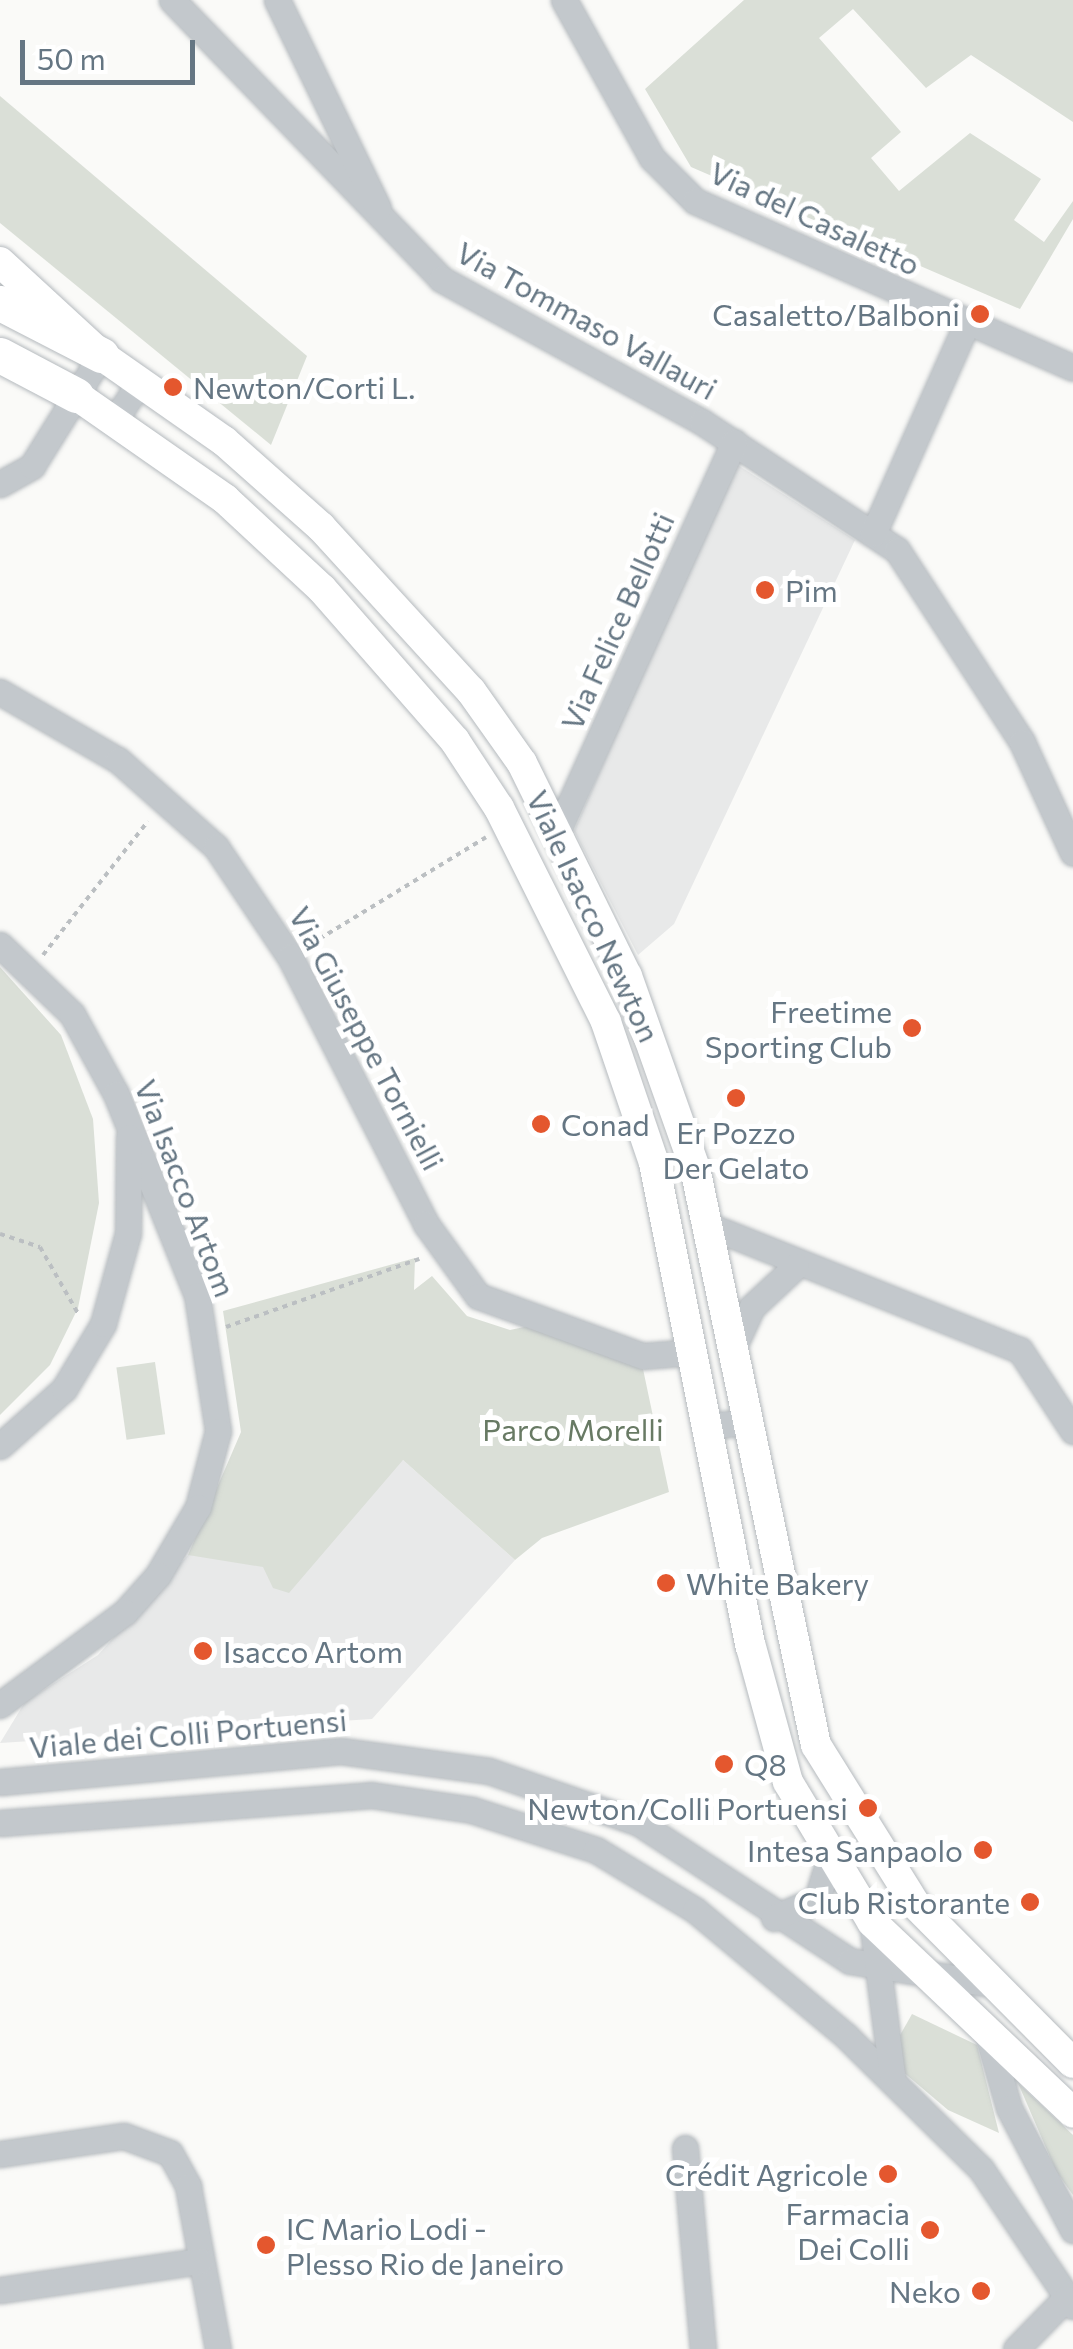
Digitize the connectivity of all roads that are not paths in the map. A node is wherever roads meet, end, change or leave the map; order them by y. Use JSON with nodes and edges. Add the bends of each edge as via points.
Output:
{"nodes":[{"id":1,"x":172,"y":0,"type":"edge"},
{"id":2,"x":277,"y":0,"type":"edge"},
{"id":3,"x":564,"y":0,"type":"edge"},
{"id":4,"x":387,"y":226,"type":"junction"},
{"id":5,"x":0,"y":262,"type":"edge"},
{"id":6,"x":0,"y":302,"type":"edge"},
{"id":7,"x":968,"y":323,"type":"junction"},
{"id":8,"x":0,"y":354,"type":"edge"},
{"id":9,"x":101,"y":355,"type":"junction"},
{"id":10,"x":1073,"y":368,"type":"edge"},
{"id":11,"x":140,"y":382,"type":"junction"},
{"id":12,"x":76,"y":395,"type":"junction"},
{"id":13,"x":114,"y":421,"type":"junction"},
{"id":14,"x":734,"y":442,"type":"junction"},
{"id":15,"x":0,"y":484,"type":"edge"},
{"id":16,"x":874,"y":534,"type":"junction"},
{"id":17,"x":0,"y":692,"type":"edge"},
{"id":18,"x":559,"y":828,"type":"junction"},
{"id":19,"x":1073,"y":853,"type":"edge"},
{"id":20,"x":0,"y":945,"type":"edge"},
{"id":21,"x":128,"y":1122,"type":"junction"},
{"id":22,"x":712,"y":1226,"type":"junction"},
{"id":23,"x":796,"y":1266,"type":"junction"},
{"id":24,"x":735,"y":1344,"type":"junction"},
{"id":25,"x":694,"y":1352,"type":"junction"},
{"id":26,"x":748,"y":1422,"type":"junction"},
{"id":27,"x":709,"y":1426,"type":"junction"},
{"id":28,"x":1073,"y":1431,"type":"edge"},
{"id":29,"x":0,"y":1446,"type":"edge"},
{"id":30,"x":0,"y":1706,"type":"edge"},
{"id":31,"x":1,"y":1782,"type":"edge"},
{"id":32,"x":3,"y":1822,"type":"edge"},
{"id":33,"x":829,"y":1860,"type":"junction"},
{"id":34,"x":774,"y":1918,"type":"junction"},
{"id":35,"x":872,"y":1922,"type":"junction"},
{"id":36,"x":871,"y":1969,"type":"junction"},
{"id":37,"x":928,"y":1979,"type":"junction"},
{"id":38,"x":985,"y":1982,"type":"junction"},
{"id":39,"x":880,"y":2020,"type":"junction"},
{"id":40,"x":988,"y":2036,"type":"junction"},
{"id":41,"x":1073,"y":2063,"type":"edge"},
{"id":42,"x":893,"y":2081,"type":"junction"},
{"id":43,"x":1073,"y":2113,"type":"edge"},
{"id":44,"x":684,"y":2148,"type":"dead end"},
{"id":45,"x":0,"y":2154,"type":"edge"},
{"id":46,"x":1073,"y":2230,"type":"edge"},
{"id":47,"x":200,"y":2261,"type":"junction"},
{"id":48,"x":0,"y":2290,"type":"edge"},
{"id":49,"x":1070,"y":2302,"type":"edge"},
{"id":50,"x":218,"y":2349,"type":"edge"},
{"id":51,"x":703,"y":2349,"type":"edge"},
{"id":52,"x":1016,"y":2349,"type":"edge"}],
"edges":[{"from":1,"to":4,"type":"street","name":"Via Tommaso Vallauri"},
{"from":2,"to":4,"type":"street"},
{"from":3,"to":7,"type":"street","name":"Via del Casaletto","via":[[652,158],[682,192],[729,221]]},
{"from":4,"to":14,"type":"street","name":"Via Tommaso Vallauri","via":[[470,299]]},
{"from":5,"to":9,"type":"main road"},
{"from":6,"to":9,"type":"highway","name":"Viale Isacco Newton"},
{"from":7,"to":10,"type":"street","name":"Via del Casaletto"},
{"from":7,"to":16,"type":"street"},
{"from":8,"to":12,"type":"highway","name":"Viale Isacco Newton"},
{"from":9,"to":11,"type":"main road","name":"Viale Isacco Newton"},
{"from":9,"to":12,"type":"street"},
{"from":11,"to":13,"type":"street"},
{"from":11,"to":18,"type":"main road","name":"Viale Isacco Newton","via":[[259,469],[378,588],[492,718]]},
{"from":12,"to":13,"type":"main road","name":"Viale Isacco Newton"},
{"from":12,"to":15,"type":"street","via":[[32,466]]},
{"from":13,"to":25,"type":"main road","name":"Viale Isacco Newton","via":[[224,499],[322,589],[455,741],[508,823],[628,1081]]},
{"from":14,"to":16,"type":"street","name":"Via Tommaso Vallauri"},
{"from":14,"to":18,"type":"street","name":"Via Felice Bellotti"},
{"from":16,"to":19,"type":"street","name":"Via Tommaso Vallauri","via":[[906,559],[1022,742]]},
{"from":17,"to":25,"type":"street","name":"Via Giuseppe Tornielli","via":[[166,797],[235,872],[290,957],[441,1250],[486,1301],[643,1356]]},
{"from":18,"to":22,"type":"main road","name":"Viale Isacco Newton","via":[[663,1069]]},
{"from":20,"to":21,"type":"street","name":"Via Isacco Artom","via":[[32,970],[87,1038]]},
{"from":21,"to":29,"type":"street","via":[[130,1220],[103,1324],[64,1389]]},
{"from":21,"to":30,"type":"street","name":"Via Isacco Artom","via":[[198,1295],[217,1387],[213,1462],[190,1526],[140,1598]]},
{"from":22,"to":23,"type":"street"},
{"from":22,"to":24,"type":"main road","name":"Viale Isacco Newton"},
{"from":23,"to":24,"type":"street","via":[[752,1307]]},
{"from":23,"to":28,"type":"street","via":[[1020,1350]]},
{"from":24,"to":26,"type":"main road","name":"Viale Isacco Newton"},
{"from":25,"to":27,"type":"main road","name":"Viale Isacco Newton"},
{"from":26,"to":27,"type":"street"},
{"from":26,"to":38,"type":"main road","name":"Viale Isacco Newton","via":[[816,1745],[895,1876]]},
{"from":27,"to":33,"type":"main road","name":"Viale Isacco Newton","via":[[774,1741]]},
{"from":31,"to":32,"type":"street","name":"Viale dei Colli Portuensi"},
{"from":31,"to":34,"type":"street","name":"Viale dei Colli Portuensi","via":[[341,1751],[420,1758],[602,1806],[671,1842]]},
{"from":32,"to":42,"type":"street","name":"Viale dei Colli Portuensi","via":[[344,1795],[511,1821],[645,1875],[721,1929]]},
{"from":33,"to":34,"type":"street","via":[[816,1899]]},
{"from":33,"to":35,"type":"main road","name":"Viale Isacco Newton"},
{"from":34,"to":36,"type":"street","name":"Viale dei Colli Portuensi"},
{"from":35,"to":36,"type":"street"},
{"from":35,"to":37,"type":"main road","name":"Viale Isacco Newton"},
{"from":36,"to":37,"type":"street","name":"Viale dei Colli Portuensi"},
{"from":36,"to":39,"type":"street"},
{"from":37,"to":38,"type":"street","name":"Viale dei Colli Portuensi"},
{"from":37,"to":39,"type":"street","via":[[899,1994]]},
{"from":37,"to":40,"type":"main road","name":"Viale Isacco Newton"},
{"from":38,"to":41,"type":"main road","name":"Viale Isacco Newton"},
{"from":39,"to":42,"type":"street"},
{"from":40,"to":43,"type":"main road","name":"Viale Isacco Newton"},
{"from":40,"to":46,"type":"street","via":[[1010,2108]]},
{"from":42,"to":49,"type":"street","name":"Viale dei Colli Portuensi","via":[[981,2169]]},
{"from":44,"to":51,"type":"street"},
{"from":45,"to":47,"type":"street","via":[[148,2141],[180,2168]]},
{"from":47,"to":48,"type":"street"},
{"from":47,"to":50,"type":"street"},
{"from":49,"to":52,"type":"street"}]}
